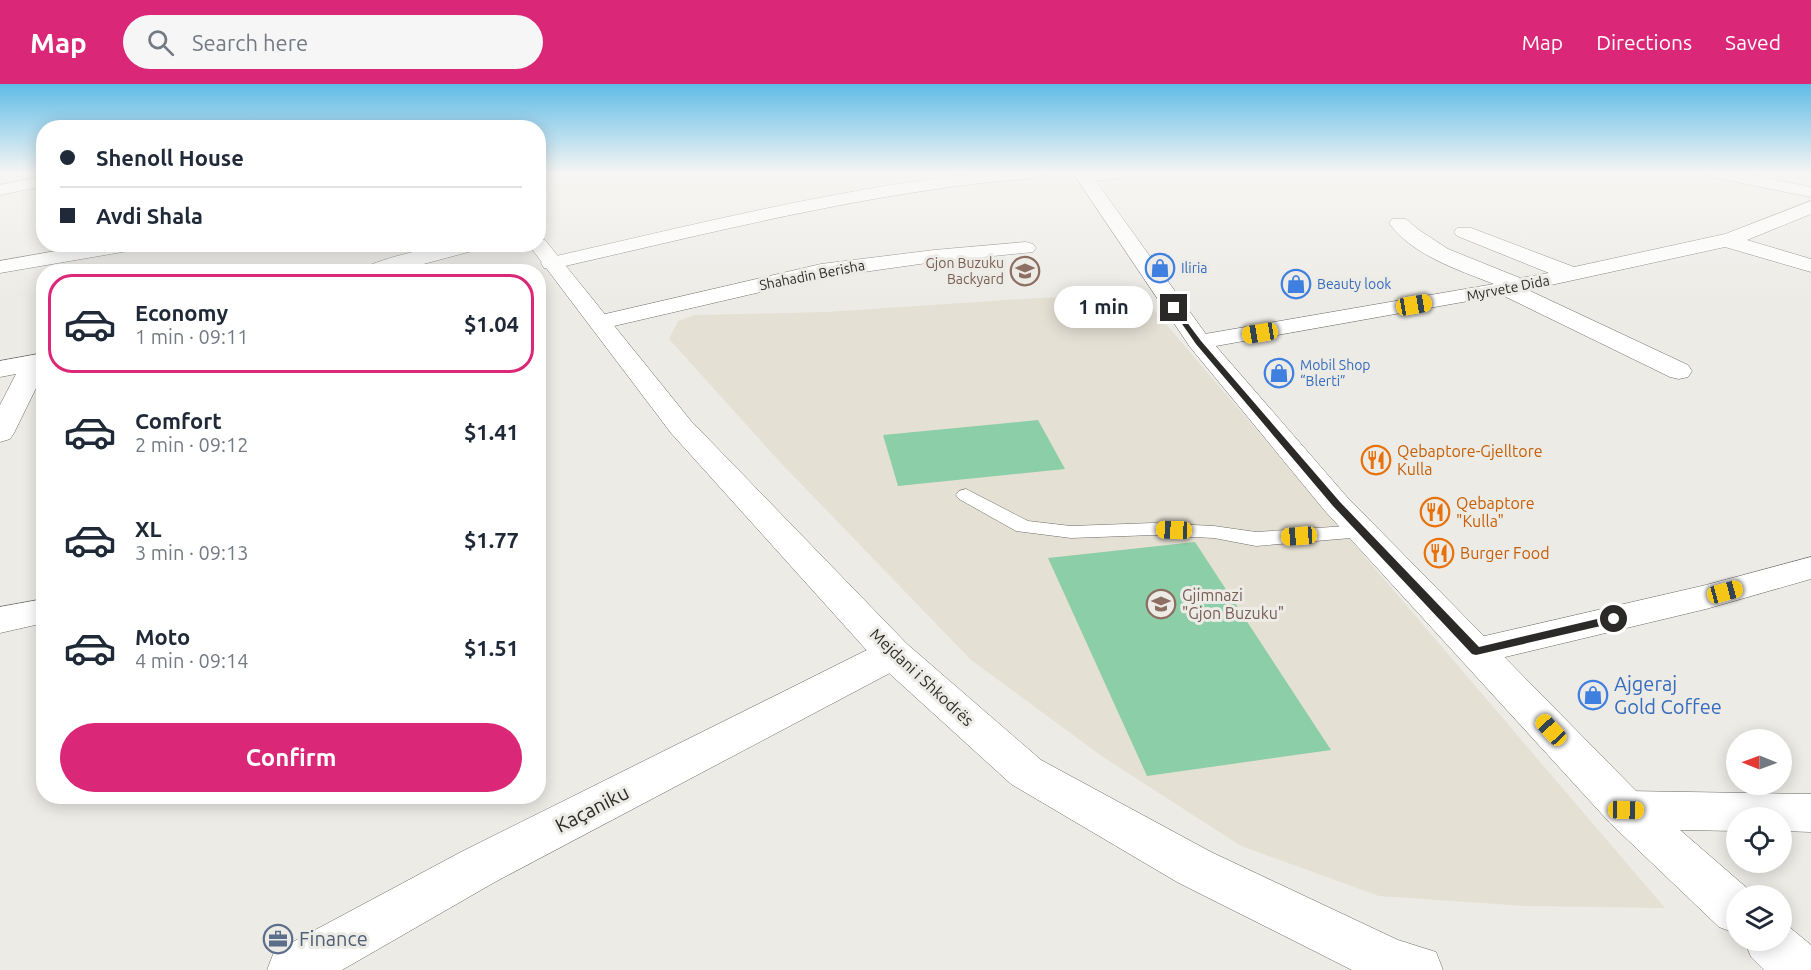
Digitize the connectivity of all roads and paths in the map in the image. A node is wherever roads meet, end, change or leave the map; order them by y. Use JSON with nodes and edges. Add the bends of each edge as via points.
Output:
{"nodes":[{"id":1,"x":762,"y":214,"type":"edge"},
{"id":2,"x":1110,"y":214,"type":"edge"},
{"id":3,"x":1797,"y":214,"type":"edge"},
{"id":4,"x":1399,"y":223,"type":"dead end"},
{"id":5,"x":1464,"y":232,"type":"dead end"},
{"id":6,"x":1728,"y":241,"type":"junction"},
{"id":7,"x":1026,"y":248,"type":"dead end"},
{"id":8,"x":87,"y":252,"type":"edge"},
{"id":9,"x":443,"y":252,"type":"edge"},
{"id":10,"x":545,"y":254,"type":"edge"},
{"id":11,"x":395,"y":264,"type":"edge"},
{"id":12,"x":1811,"y":266,"type":"edge"},
{"id":13,"x":0,"y":267,"type":"edge"},
{"id":14,"x":1574,"y":274,"type":"junction"},
{"id":15,"x":1514,"y":288,"type":"junction"},
{"id":16,"x":601,"y":322,"type":"junction"},
{"id":17,"x":1199,"y":342,"type":"junction"},
{"id":18,"x":36,"y":363,"type":"edge"},
{"id":19,"x":36,"y":367,"type":"edge"},
{"id":20,"x":0,"y":369,"type":"edge"},
{"id":21,"x":1679,"y":370,"type":"dead end"},
{"id":22,"x":0,"y":433,"type":"edge"},
{"id":23,"x":966,"y":495,"type":"dead end"},
{"id":24,"x":1363,"y":531,"type":"junction"},
{"id":25,"x":1811,"y":568,"type":"edge"},
{"id":26,"x":36,"y":613,"type":"edge"},
{"id":27,"x":0,"y":620,"type":"edge"},
{"id":28,"x":1476,"y":651,"type":"junction"},
{"id":29,"x":893,"y":654,"type":"junction"},
{"id":30,"x":1626,"y":810,"type":"junction"},
{"id":31,"x":1811,"y":813,"type":"edge"},
{"id":32,"x":1726,"y":901,"type":"edge"},
{"id":33,"x":1781,"y":951,"type":"edge"},
{"id":34,"x":293,"y":970,"type":"edge"},
{"id":35,"x":1417,"y":970,"type":"edge"},
{"id":36,"x":1801,"y":970,"type":"edge"}],
"edges":[{"from":1,"to":10,"type":"street"},
{"from":2,"to":17,"type":"street"},
{"from":3,"to":6,"type":"street","name":"Myrvete Dida"},
{"from":4,"to":15,"type":"street","via":[[1438,252]]},
{"from":5,"to":14,"type":"street"},
{"from":6,"to":12,"type":"street"},
{"from":6,"to":14,"type":"street","name":"Myrvete Dida"},
{"from":7,"to":16,"type":"street","name":"Shahadin Berisha","via":[[821,271]]},
{"from":8,"to":13,"type":"street"},
{"from":9,"to":11,"type":"street"},
{"from":10,"to":16,"type":"street","name":"Mejdani i Shkodrës"},
{"from":14,"to":15,"type":"street","name":"Myrvete Dida"},
{"from":15,"to":17,"type":"street","name":"Myrvete Dida"},
{"from":15,"to":21,"type":"street"},
{"from":16,"to":29,"type":"street","name":"Mejdani i Shkodrës","via":[[681,427]]},
{"from":17,"to":24,"type":"street"},
{"from":18,"to":20,"type":"street"},
{"from":19,"to":22,"type":"street"},
{"from":23,"to":24,"type":"lane","via":[[1023,527],[1071,532],[1204,531],[1256,539]]},
{"from":24,"to":28,"type":"street"},
{"from":25,"to":28,"type":"street"},
{"from":26,"to":27,"type":"street"},
{"from":28,"to":30,"type":"street"},
{"from":29,"to":34,"type":"street","name":"Kaçaniku","via":[[478,867]]},
{"from":29,"to":35,"type":"street","name":"Mejdani i Shkodrës","via":[[1026,772],[1194,867],[1391,963]]},
{"from":30,"to":31,"type":"street"},
{"from":30,"to":32,"type":"street"},
{"from":33,"to":36,"type":"street"}]}
